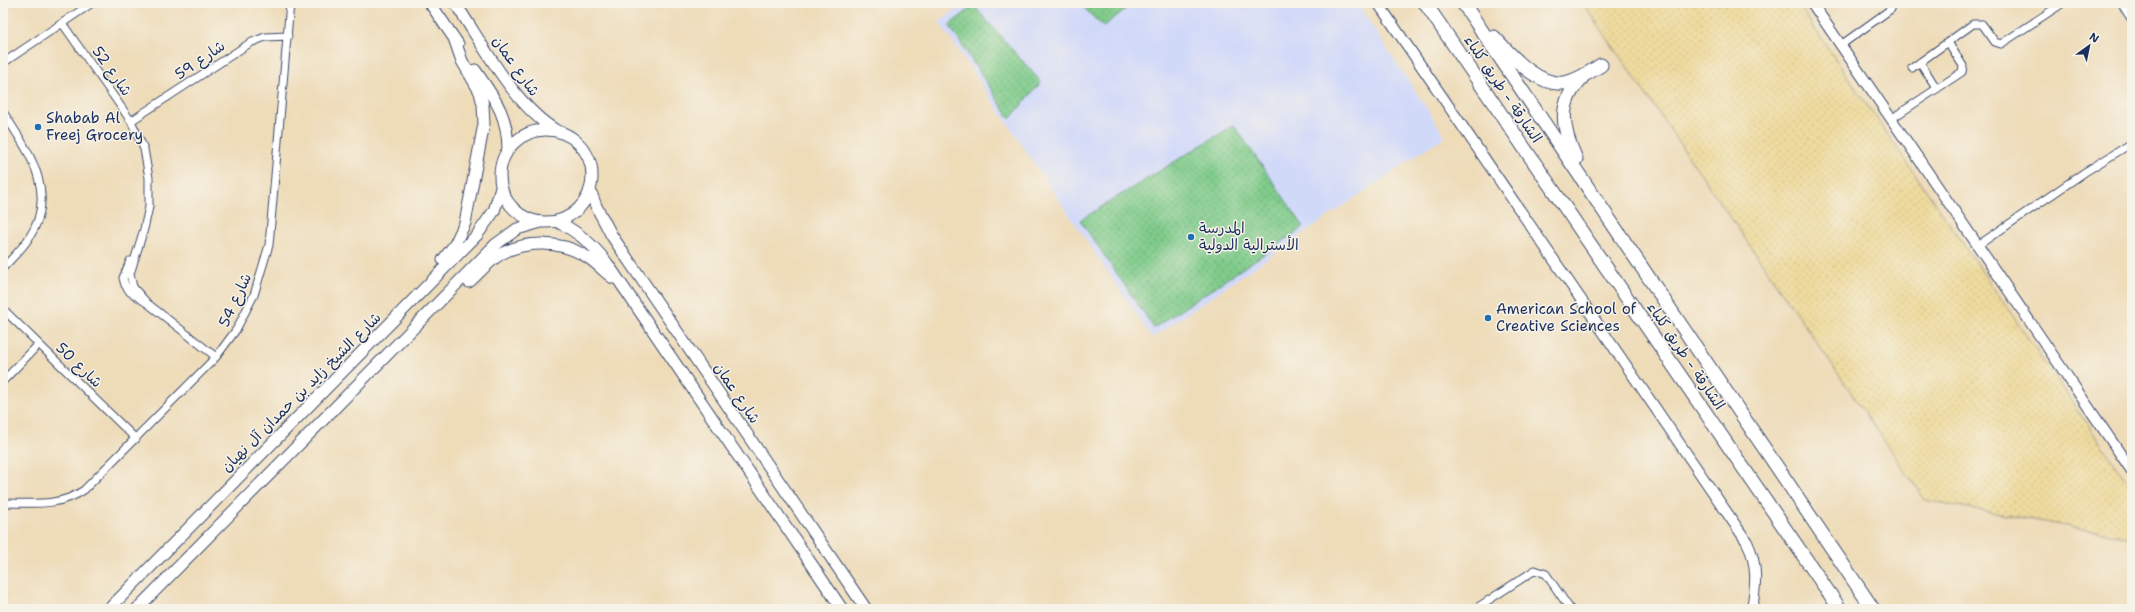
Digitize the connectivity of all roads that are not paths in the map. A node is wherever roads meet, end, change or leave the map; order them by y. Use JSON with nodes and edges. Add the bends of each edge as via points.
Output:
{"nodes":[{"id":1,"x":92,"y":3,"type":"edge"},
{"id":2,"x":290,"y":3,"type":"edge"},
{"id":3,"x":430,"y":3,"type":"edge"},
{"id":4,"x":455,"y":3,"type":"edge"},
{"id":5,"x":1378,"y":3,"type":"edge"},
{"id":6,"x":1425,"y":3,"type":"edge"},
{"id":7,"x":1812,"y":3,"type":"edge"},
{"id":8,"x":1892,"y":3,"type":"edge"},
{"id":9,"x":2063,"y":3,"type":"edge"},
{"id":10,"x":2121,"y":3,"type":"edge"},
{"id":11,"x":1464,"y":4,"type":"edge"},
{"id":12,"x":2132,"y":20,"type":"edge"},
{"id":13,"x":62,"y":23,"type":"junction"},
{"id":14,"x":288,"y":36,"type":"junction"},
{"id":15,"x":454,"y":38,"type":"junction"},
{"id":16,"x":1948,"y":42,"type":"junction"},
{"id":17,"x":1841,"y":45,"type":"junction"},
{"id":18,"x":1920,"y":62,"type":"junction"},
{"id":19,"x":3,"y":63,"type":"edge"},
{"id":20,"x":1601,"y":65,"type":"dead end"},
{"id":21,"x":1912,"y":68,"type":"dead end"},
{"id":22,"x":1583,"y":77,"type":"junction"},
{"id":23,"x":1937,"y":89,"type":"junction"},
{"id":24,"x":3,"y":112,"type":"edge"},
{"id":25,"x":1891,"y":119,"type":"junction"},
{"id":26,"x":131,"y":121,"type":"junction"},
{"id":27,"x":565,"y":134,"type":"junction"},
{"id":28,"x":2132,"y":143,"type":"edge"},
{"id":29,"x":508,"y":150,"type":"junction"},
{"id":30,"x":501,"y":188,"type":"junction"},
{"id":31,"x":590,"y":190,"type":"junction"},
{"id":32,"x":1591,"y":190,"type":"junction"},
{"id":33,"x":556,"y":221,"type":"junction"},
{"id":34,"x":541,"y":222,"type":"junction"},
{"id":35,"x":1977,"y":246,"type":"junction"},
{"id":36,"x":3,"y":268,"type":"edge"},
{"id":37,"x":619,"y":282,"type":"junction"},
{"id":38,"x":425,"y":288,"type":"junction"},
{"id":39,"x":448,"y":294,"type":"junction"},
{"id":40,"x":3,"y":309,"type":"edge"},
{"id":41,"x":39,"y":344,"type":"junction"},
{"id":42,"x":216,"y":357,"type":"junction"},
{"id":43,"x":3,"y":381,"type":"edge"},
{"id":44,"x":136,"y":439,"type":"junction"},
{"id":45,"x":2132,"y":471,"type":"edge"},
{"id":46,"x":3,"y":503,"type":"edge"},
{"id":47,"x":1837,"y":557,"type":"junction"},
{"id":48,"x":1836,"y":606,"type":"edge"},
{"id":49,"x":109,"y":609,"type":"edge"},
{"id":50,"x":138,"y":609,"type":"edge"},
{"id":51,"x":842,"y":609,"type":"edge"},
{"id":52,"x":866,"y":609,"type":"edge"},
{"id":53,"x":1475,"y":609,"type":"edge"},
{"id":54,"x":1570,"y":609,"type":"edge"},
{"id":55,"x":1752,"y":609,"type":"edge"},
{"id":56,"x":1873,"y":609,"type":"edge"},
{"id":57,"x":1883,"y":609,"type":"edge"}],
"edges":[{"from":1,"to":13,"type":"street"},
{"from":2,"to":14,"type":"street","name":"شارع 54"},
{"from":3,"to":15,"type":"main road"},
{"from":4,"to":27,"type":"main road","name":"شارع عمان","via":[[520,100],[542,121]]},
{"from":5,"to":55,"type":"street","via":[[1747,542],[1754,557],[1757,574]]},
{"from":6,"to":48,"type":"highway","name":"الشارقة - طريق كلباء"},
{"from":7,"to":17,"type":"street"},
{"from":8,"to":17,"type":"street","via":[[1891,9]]},
{"from":9,"to":16,"type":"street","via":[[2001,44],[1995,42],[1985,26],[1979,23],[1973,24]]},
{"from":10,"to":12,"type":"street"},
{"from":11,"to":22,"type":"highway","via":[[1527,70],[1545,80],[1556,82],[1566,83]]},
{"from":11,"to":32,"type":"highway","name":"الشارقة - طريق كلباء"},
{"from":13,"to":19,"type":"street"},
{"from":13,"to":26,"type":"street","name":"شارع 52"},
{"from":14,"to":26,"type":"street","name":"شارع 59","via":[[265,37],[250,42]]},
{"from":14,"to":42,"type":"street","name":"شارع 54","via":[[269,245],[260,279],[246,312]]},
{"from":15,"to":29,"type":"main road","via":[[499,106],[505,122]]},
{"from":15,"to":38,"type":"main road","via":[[462,61],[480,92],[484,124],[465,223],[451,251],[427,276]]},
{"from":16,"to":18,"type":"street"},
{"from":16,"to":23,"type":"street","via":[[1963,66],[1963,71]]},
{"from":17,"to":25,"type":"street"},
{"from":18,"to":21,"type":"street"},
{"from":18,"to":23,"type":"street"},
{"from":20,"to":22,"type":"highway"},
{"from":22,"to":32,"type":"highway","via":[[1571,89],[1564,110],[1572,150]]},
{"from":23,"to":25,"type":"street"},
{"from":24,"to":36,"type":"street","via":[[33,160],[41,197],[34,230],[24,246]]},
{"from":25,"to":35,"type":"street"},
{"from":26,"to":42,"type":"street","name":"شارع 52","via":[[144,149],[150,178],[149,207],[130,270],[130,281],[147,303]]},
{"from":27,"to":29,"type":"main road","via":[[549,130],[533,132],[519,138]]},
{"from":27,"to":31,"type":"main road","via":[[585,152],[592,177]]},
{"from":28,"to":35,"type":"street","via":[[2084,172]]},
{"from":29,"to":30,"type":"main road","via":[[499,174]]},
{"from":30,"to":34,"type":"main road","via":[[506,200],[516,211]]},
{"from":30,"to":38,"type":"main road","name":"شارع الشيخ زايد بن حمدان آل نهيان","via":[[494,211],[483,228]]},
{"from":31,"to":33,"type":"main road","via":[[577,210]]},
{"from":31,"to":52,"type":"main road","name":"شارع عمان","via":[[612,236]]},
{"from":32,"to":47,"type":"highway","name":"الشارقة - طريق كلباء"},
{"from":33,"to":34,"type":"main road"},
{"from":33,"to":37,"type":"main road","via":[[590,243]]},
{"from":34,"to":39,"type":"main road","via":[[521,228],[502,239]]},
{"from":35,"to":45,"type":"street"},
{"from":37,"to":39,"type":"main road","via":[[584,255],[567,248],[540,244],[514,248],[502,254],[459,290]]},
{"from":37,"to":51,"type":"main road"},
{"from":38,"to":49,"type":"main road","name":"شارع الشيخ زايد بن حمدان آل نهيان"},
{"from":39,"to":50,"type":"main road"},
{"from":40,"to":41,"type":"street","name":"شارع 50"},
{"from":41,"to":43,"type":"street"},
{"from":41,"to":44,"type":"street","name":"شارع 50"},
{"from":42,"to":44,"type":"street","name":"شارع 54"},
{"from":44,"to":46,"type":"street","name":"شارع 54","via":[[90,485],[72,498],[52,503]]},
{"from":47,"to":56,"type":"highway","name":"الشارقة - طريق كلباء"},
{"from":47,"to":57,"type":"highway"},
{"from":53,"to":54,"type":"street","via":[[1535,570],[1546,574]]}]}
